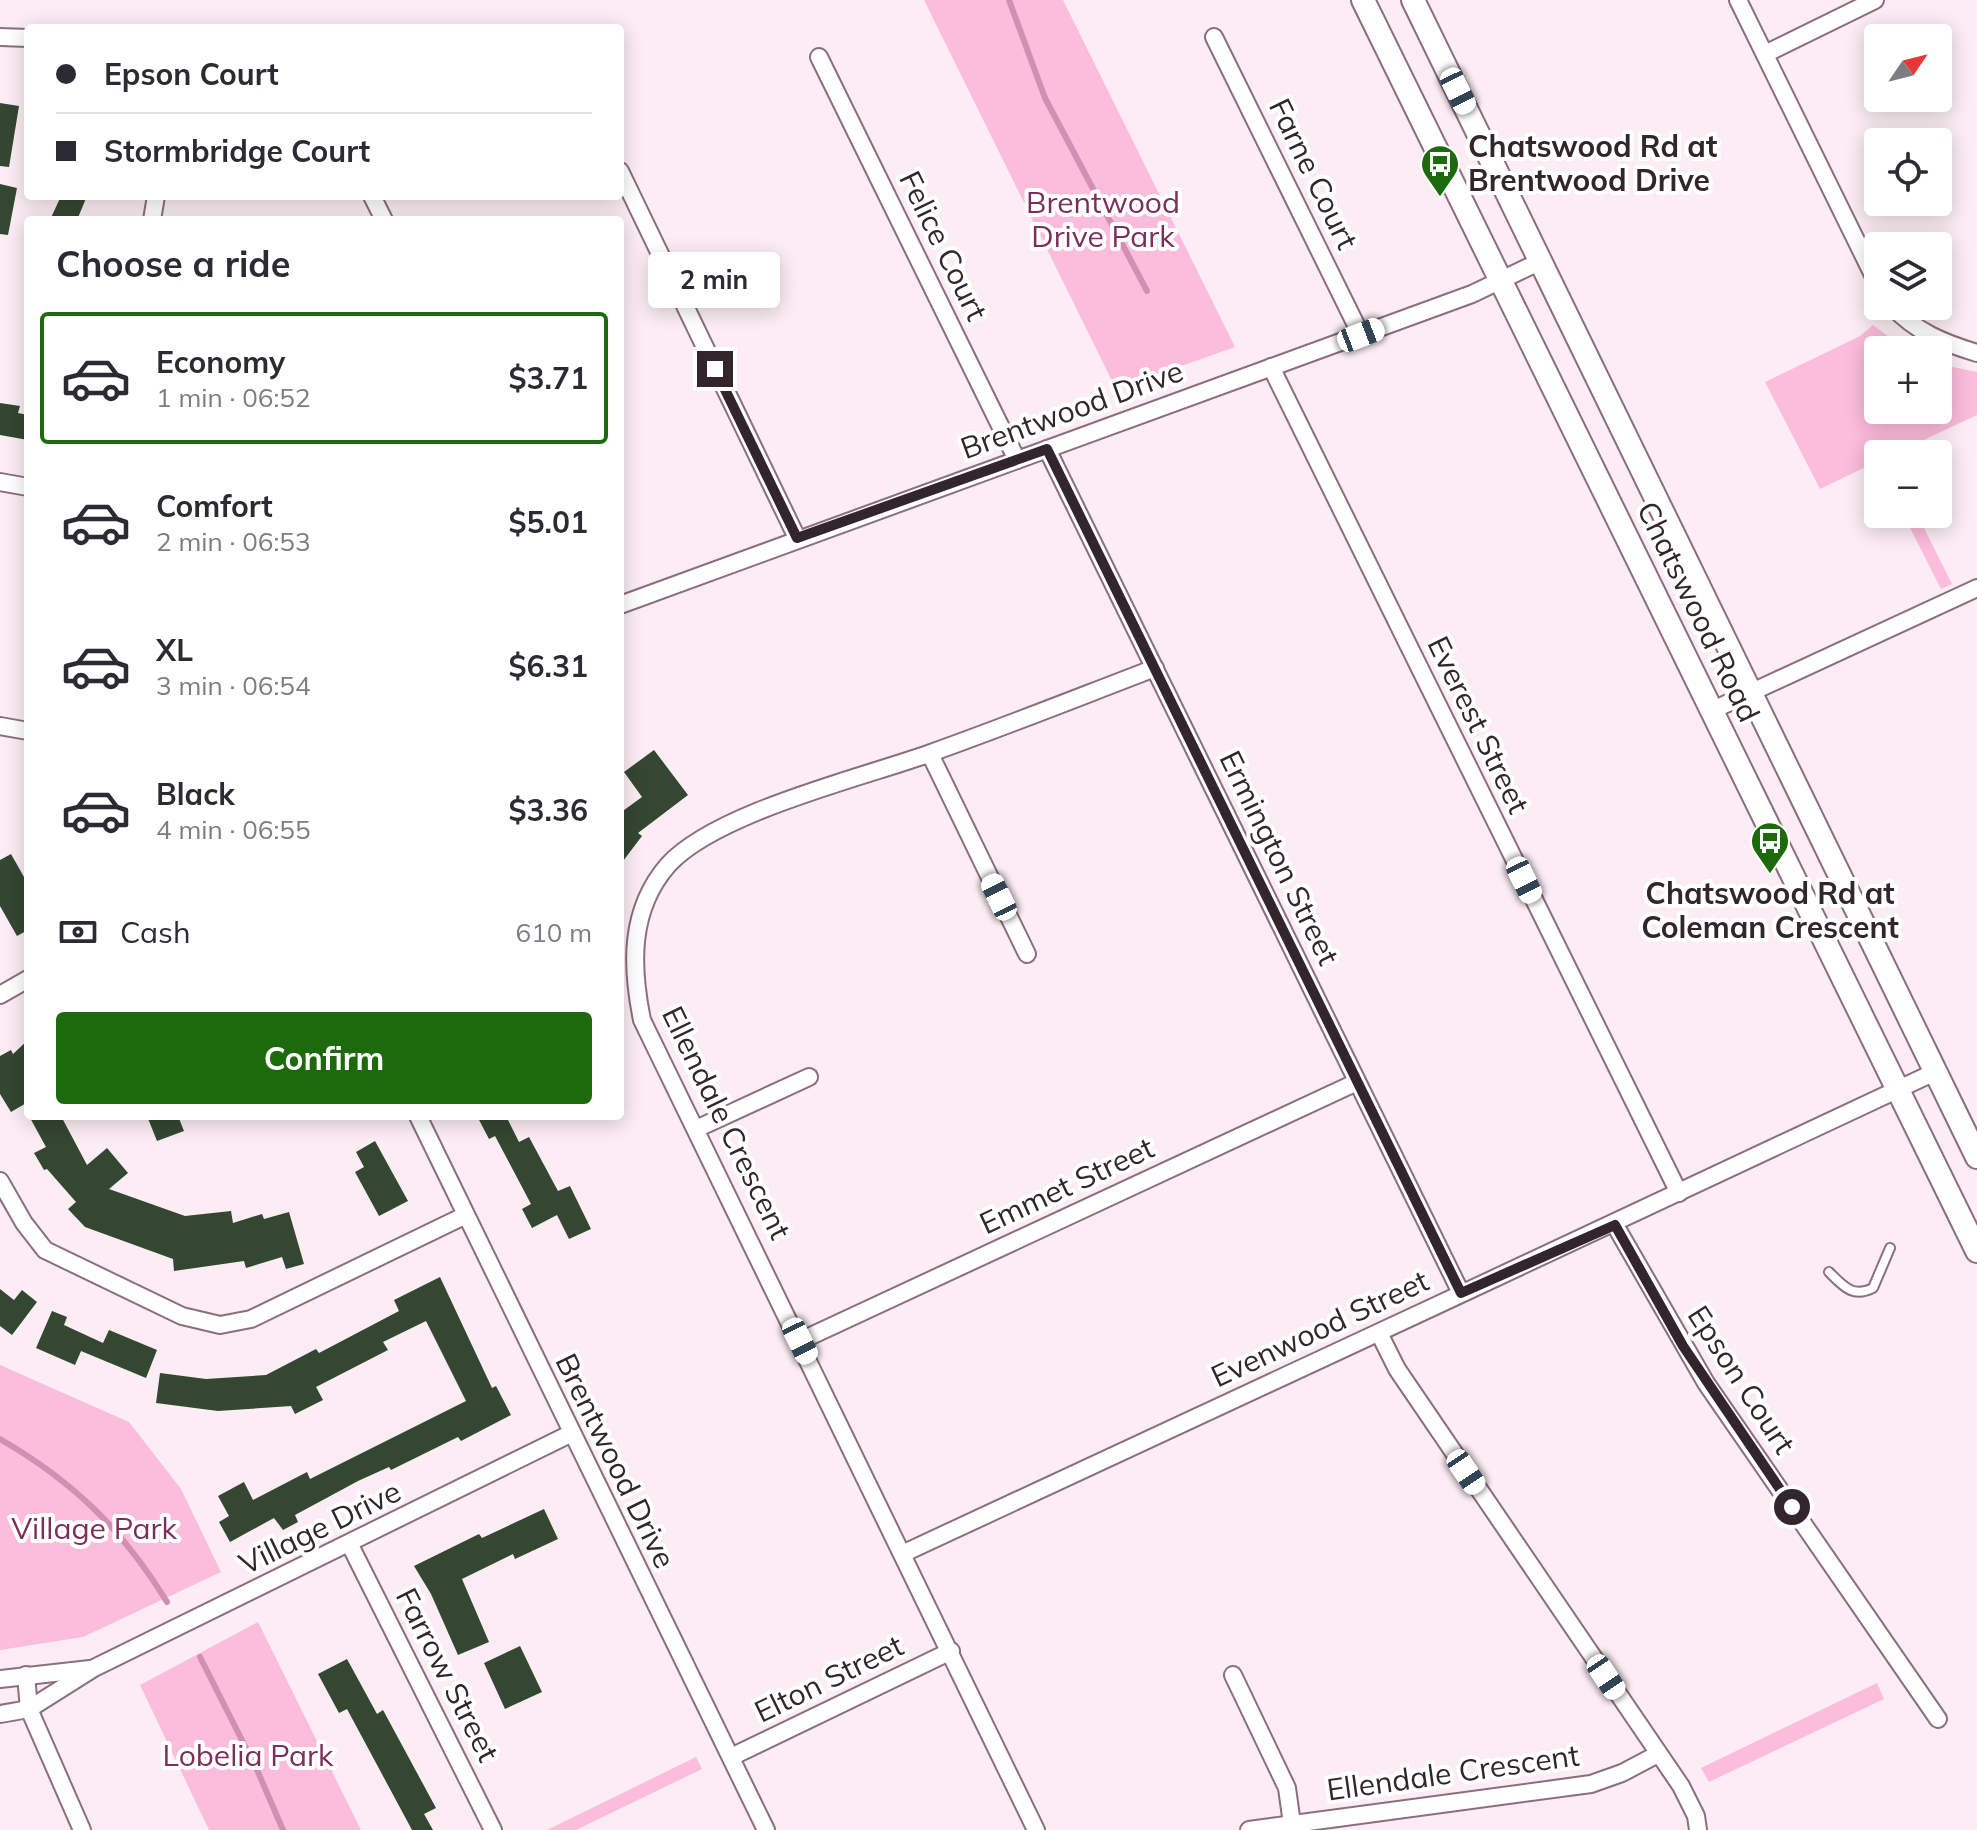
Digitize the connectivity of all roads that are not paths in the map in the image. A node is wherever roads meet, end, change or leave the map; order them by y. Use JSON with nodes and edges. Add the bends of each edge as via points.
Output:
{"nodes":[{"id":1,"x":1363,"y":0,"type":"edge"},
{"id":2,"x":1413,"y":0,"type":"edge"},
{"id":3,"x":1738,"y":0,"type":"edge"},
{"id":4,"x":1875,"y":0,"type":"edge"},
{"id":5,"x":0,"y":37,"type":"edge"},
{"id":6,"x":1214,"y":37,"type":"dead end"},
{"id":7,"x":24,"y":38,"type":"edge"},
{"id":8,"x":1765,"y":54,"type":"junction"},
{"id":9,"x":819,"y":57,"type":"dead end"},
{"id":10,"x":624,"y":179,"type":"edge"},
{"id":11,"x":1864,"y":256,"type":"edge"},
{"id":12,"x":1541,"y":261,"type":"junction"},
{"id":13,"x":1503,"y":282,"type":"junction"},
{"id":14,"x":1905,"y":320,"type":"edge"},
{"id":15,"x":1361,"y":335,"type":"junction"},
{"id":16,"x":1977,"y":353,"type":"edge"},
{"id":17,"x":1271,"y":367,"type":"junction"},
{"id":18,"x":1047,"y":449,"type":"junction"},
{"id":19,"x":1017,"y":460,"type":"junction"},
{"id":20,"x":0,"y":482,"type":"edge"},
{"id":21,"x":24,"y":486,"type":"edge"},
{"id":22,"x":797,"y":538,"type":"junction"},
{"id":23,"x":1977,"y":588,"type":"edge"},
{"id":24,"x":624,"y":603,"type":"edge"},
{"id":25,"x":1155,"y":668,"type":"junction"},
{"id":26,"x":1748,"y":693,"type":"junction"},
{"id":27,"x":1713,"y":710,"type":"junction"},
{"id":28,"x":0,"y":726,"type":"edge"},
{"id":29,"x":24,"y":730,"type":"edge"},
{"id":30,"x":930,"y":754,"type":"junction"},
{"id":31,"x":1027,"y":954,"type":"dead end"},
{"id":32,"x":24,"y":981,"type":"edge"},
{"id":33,"x":0,"y":995,"type":"edge"},
{"id":34,"x":1935,"y":1072,"type":"junction"},
{"id":35,"x":809,"y":1077,"type":"dead end"},
{"id":36,"x":1357,"y":1082,"type":"junction"},
{"id":37,"x":1897,"y":1090,"type":"junction"},
{"id":38,"x":420,"y":1120,"type":"edge"},
{"id":39,"x":696,"y":1129,"type":"junction"},
{"id":40,"x":1977,"y":1157,"type":"edge"},
{"id":41,"x":0,"y":1181,"type":"edge"},
{"id":42,"x":1679,"y":1193,"type":"junction"},
{"id":43,"x":464,"y":1216,"type":"junction"},
{"id":44,"x":1615,"y":1225,"type":"junction"},
{"id":45,"x":1890,"y":1248,"type":"dead end"},
{"id":46,"x":1977,"y":1251,"type":"edge"},
{"id":47,"x":1829,"y":1272,"type":"dead end"},
{"id":48,"x":1461,"y":1293,"type":"junction"},
{"id":49,"x":1379,"y":1333,"type":"junction"},
{"id":50,"x":800,"y":1341,"type":"junction"},
{"id":51,"x":570,"y":1434,"type":"junction"},
{"id":52,"x":350,"y":1545,"type":"junction"},
{"id":53,"x":902,"y":1554,"type":"junction"},
{"id":54,"x":951,"y":1651,"type":"junction"},
{"id":55,"x":94,"y":1668,"type":"junction"},
{"id":56,"x":26,"y":1675,"type":"junction"},
{"id":57,"x":1233,"y":1675,"type":"dead end"},
{"id":58,"x":0,"y":1679,"type":"edge"},
{"id":59,"x":29,"y":1709,"type":"junction"},
{"id":60,"x":0,"y":1714,"type":"edge"},
{"id":61,"x":1938,"y":1719,"type":"dead end"},
{"id":62,"x":1658,"y":1754,"type":"junction"},
{"id":63,"x":731,"y":1757,"type":"junction"},
{"id":64,"x":1292,"y":1824,"type":"junction"},
{"id":65,"x":82,"y":1830,"type":"edge"},
{"id":66,"x":493,"y":1830,"type":"edge"},
{"id":67,"x":766,"y":1830,"type":"edge"},
{"id":68,"x":1036,"y":1830,"type":"edge"},
{"id":69,"x":1249,"y":1830,"type":"edge"},
{"id":70,"x":1698,"y":1830,"type":"edge"}],
"edges":[{"from":1,"to":13,"type":"main road","name":"Chatswood Road"},
{"from":2,"to":12,"type":"main road","name":"Chatswood Road"},
{"from":3,"to":8,"type":"street"},
{"from":4,"to":8,"type":"street"},
{"from":5,"to":7,"type":"street"},
{"from":6,"to":15,"type":"street","name":"Farne Court"},
{"from":8,"to":11,"type":"street"},
{"from":9,"to":19,"type":"street","name":"Felice Court"},
{"from":10,"to":22,"type":"street"},
{"from":12,"to":13,"type":"street","name":"Brentwood Drive"},
{"from":12,"to":26,"type":"main road","name":"Chatswood Road"},
{"from":13,"to":15,"type":"street","name":"Brentwood Drive"},
{"from":13,"to":27,"type":"main road","name":"Chatswood Road"},
{"from":14,"to":16,"type":"street","via":[[1945,344]]},
{"from":15,"to":17,"type":"street","name":"Brentwood Drive"},
{"from":17,"to":18,"type":"street","name":"Brentwood Drive"},
{"from":17,"to":42,"type":"street","name":"Everest Street"},
{"from":18,"to":19,"type":"street","name":"Brentwood Drive"},
{"from":18,"to":25,"type":"street","name":"Ermington Street"},
{"from":19,"to":22,"type":"street","name":"Brentwood Drive"},
{"from":20,"to":21,"type":"street"},
{"from":22,"to":24,"type":"street","name":"Brentwood Drive"},
{"from":23,"to":26,"type":"street"},
{"from":25,"to":30,"type":"street","name":"Ellendale Crescent"},
{"from":25,"to":36,"type":"street","name":"Ermington Street"},
{"from":26,"to":27,"type":"street"},
{"from":26,"to":34,"type":"main road","name":"Chatswood Road"},
{"from":27,"to":37,"type":"main road","name":"Chatswood Road"},
{"from":28,"to":29,"type":"street"},
{"from":30,"to":31,"type":"street"},
{"from":30,"to":39,"type":"street","name":"Ellendale Crescent","via":[[739,819],[668,865],[648,899],[635,937],[632,974],[642,1020]]},
{"from":32,"to":33,"type":"street"},
{"from":34,"to":37,"type":"street","name":"Evenwood Street"},
{"from":34,"to":40,"type":"main road","name":"Chatswood Road"},
{"from":35,"to":39,"type":"street"},
{"from":36,"to":48,"type":"street","name":"Ermington Street"},
{"from":36,"to":50,"type":"street","name":"Emmet Street"},
{"from":37,"to":42,"type":"street","name":"Evenwood Street"},
{"from":37,"to":46,"type":"main road","name":"Chatswood Road"},
{"from":38,"to":43,"type":"street","name":"Brentwood Drive"},
{"from":39,"to":50,"type":"street","name":"Ellendale Crescent"},
{"from":41,"to":43,"type":"street","via":[[45,1250],[182,1316],[220,1325],[251,1319]]},
{"from":42,"to":44,"type":"street","name":"Evenwood Street"},
{"from":43,"to":51,"type":"street","name":"Brentwood Drive"},
{"from":44,"to":48,"type":"street","name":"Evenwood Street"},
{"from":44,"to":61,"type":"street","name":"Epson Court","via":[[1706,1383]]},
{"from":45,"to":47,"type":"lane","via":[[1873,1288],[1862,1293],[1855,1294]]},
{"from":48,"to":49,"type":"street","name":"Evenwood Street"},
{"from":49,"to":53,"type":"street","name":"Evenwood Street"},
{"from":49,"to":62,"type":"street","via":[[1397,1369]]},
{"from":50,"to":53,"type":"street","name":"Ellendale Crescent"},
{"from":51,"to":52,"type":"street","name":"Village Drive"},
{"from":51,"to":63,"type":"street","name":"Brentwood Drive"},
{"from":52,"to":55,"type":"street","name":"Village Drive"},
{"from":52,"to":66,"type":"street","name":"Farrow Street"},
{"from":53,"to":54,"type":"street","name":"Ellendale Crescent"},
{"from":54,"to":63,"type":"street","name":"Elton Street"},
{"from":54,"to":68,"type":"street","name":"Ellendale Crescent"},
{"from":55,"to":56,"type":"street","name":"Village Drive"},
{"from":55,"to":59,"type":"street","name":"Village Drive"},
{"from":56,"to":58,"type":"street","name":"Village Drive"},
{"from":56,"to":59,"type":"street"},
{"from":57,"to":64,"type":"street","via":[[1287,1788]]},
{"from":59,"to":60,"type":"street","name":"Village Drive"},
{"from":59,"to":65,"type":"street"},
{"from":62,"to":64,"type":"street","name":"Ellendale Crescent","via":[[1591,1784]]},
{"from":62,"to":70,"type":"street","via":[[1681,1786]]},
{"from":63,"to":67,"type":"street","name":"Brentwood Drive"},
{"from":64,"to":69,"type":"street","name":"Ellendale Crescent"}]}
